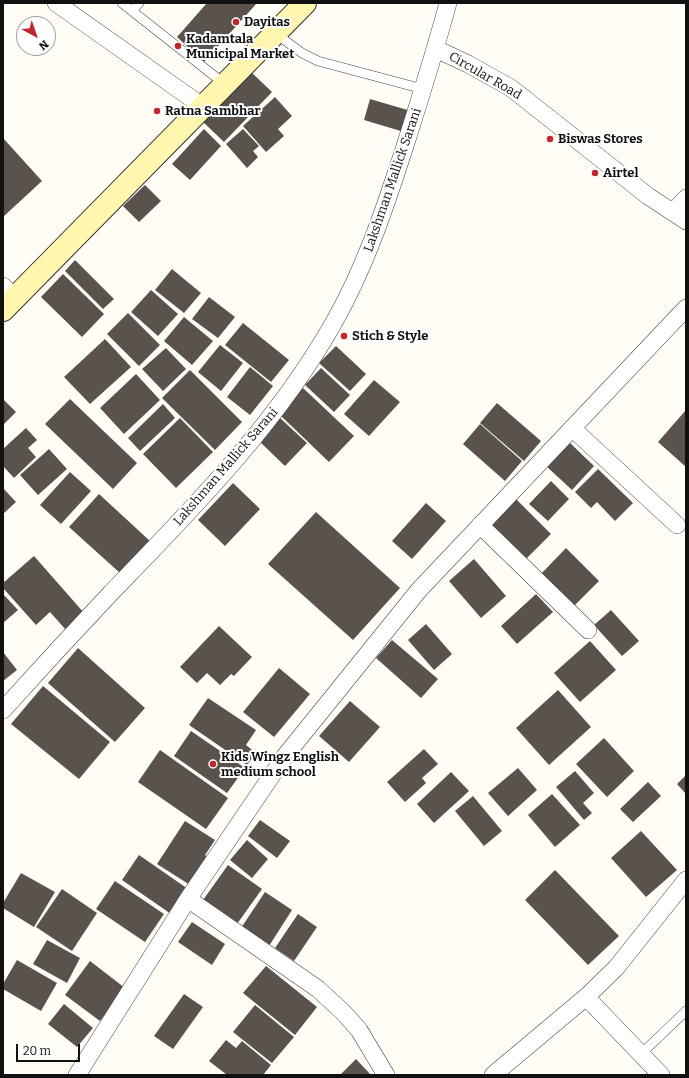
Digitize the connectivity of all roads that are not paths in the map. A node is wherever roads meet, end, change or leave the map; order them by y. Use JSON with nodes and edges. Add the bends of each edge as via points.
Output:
{"nodes":[{"id":1,"x":56,"y":3,"type":"edge"},
{"id":2,"x":122,"y":3,"type":"edge"},
{"id":3,"x":139,"y":3,"type":"edge"},
{"id":4,"x":289,"y":3,"type":"edge"},
{"id":5,"x":306,"y":3,"type":"edge"},
{"id":6,"x":448,"y":3,"type":"edge"},
{"id":7,"x":132,"y":11,"type":"junction"},
{"id":8,"x":275,"y":33,"type":"junction"},
{"id":9,"x":436,"y":49,"type":"junction"},
{"id":10,"x":221,"y":81,"type":"junction"},
{"id":11,"x":423,"y":89,"type":"junction"},
{"id":12,"x":199,"y":104,"type":"junction"},
{"id":13,"x":686,"y":198,"type":"edge"},
{"id":14,"x":679,"y":216,"type":"edge"},
{"id":15,"x":6,"y":295,"type":"edge"},
{"id":16,"x":686,"y":308,"type":"edge"},
{"id":17,"x":572,"y":428,"type":"junction"},
{"id":18,"x":480,"y":525,"type":"junction"},
{"id":19,"x":677,"y":525,"type":"dead end"},
{"id":20,"x":588,"y":630,"type":"dead end"},
{"id":21,"x":3,"y":710,"type":"edge"},
{"id":22,"x":686,"y":880,"type":"edge"},
{"id":23,"x":188,"y":899,"type":"junction"},
{"id":24,"x":586,"y":997,"type":"junction"},
{"id":25,"x":686,"y":1011,"type":"edge"},
{"id":26,"x":641,"y":1054,"type":"junction"},
{"id":27,"x":77,"y":1075,"type":"edge"},
{"id":28,"x":386,"y":1075,"type":"edge"},
{"id":29,"x":493,"y":1075,"type":"edge"},
{"id":30,"x":661,"y":1075,"type":"edge"}],
"edges":[{"from":1,"to":12,"type":"street"},
{"from":2,"to":7,"type":"lane"},
{"from":3,"to":7,"type":"lane"},
{"from":4,"to":10,"type":"street"},
{"from":5,"to":8,"type":"street"},
{"from":6,"to":9,"type":"street","name":"Lakshman Mallick Sarani"},
{"from":7,"to":10,"type":"lane"},
{"from":8,"to":10,"type":"street"},
{"from":8,"to":11,"type":"lane","via":[[318,62]]},
{"from":9,"to":11,"type":"street","name":"Lakshman Mallick Sarani"},
{"from":9,"to":14,"type":"street","name":"Circular Road","via":[[511,88],[648,196]]},
{"from":10,"to":12,"type":"street"},
{"from":11,"to":21,"type":"street","name":"Lakshman Mallick Sarani","via":[[382,220],[353,288],[304,372],[258,433],[191,511],[54,653]]},
{"from":12,"to":15,"type":"street"},
{"from":13,"to":14,"type":"street"},
{"from":16,"to":17,"type":"street"},
{"from":17,"to":18,"type":"street"},
{"from":17,"to":19,"type":"street"},
{"from":18,"to":20,"type":"street"},
{"from":18,"to":23,"type":"street","via":[[419,590],[285,756]]},
{"from":22,"to":24,"type":"street","via":[[616,968]]},
{"from":23,"to":27,"type":"street"},
{"from":23,"to":28,"type":"street","via":[[318,989],[359,1030]]},
{"from":24,"to":26,"type":"street"},
{"from":24,"to":29,"type":"street"},
{"from":25,"to":26,"type":"lane"},
{"from":26,"to":30,"type":"street"}]}
